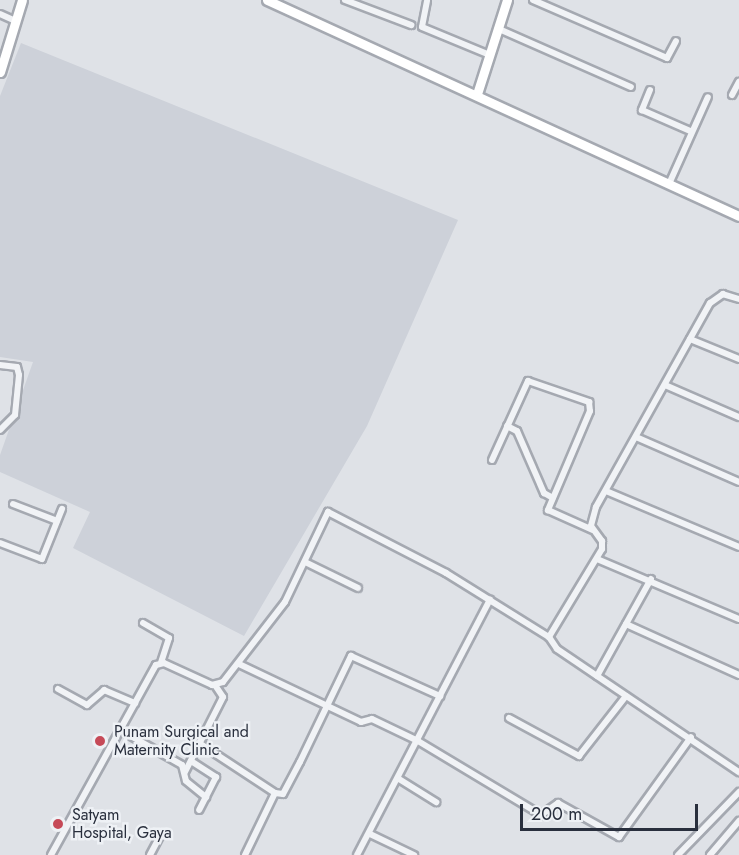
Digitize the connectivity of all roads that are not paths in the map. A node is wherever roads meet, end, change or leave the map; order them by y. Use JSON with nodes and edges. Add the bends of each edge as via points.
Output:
{"nodes":[{"id":1,"x":22,"y":0,"type":"edge"},
{"id":2,"x":267,"y":0,"type":"edge"},
{"id":3,"x":345,"y":0,"type":"edge"},
{"id":4,"x":505,"y":0,"type":"edge"},
{"id":5,"x":533,"y":0,"type":"edge"},
{"id":6,"x":427,"y":1,"type":"edge"},
{"id":7,"x":0,"y":14,"type":"edge"},
{"id":8,"x":16,"y":21,"type":"junction"},
{"id":9,"x":411,"y":25,"type":"dead end"},
{"id":10,"x":498,"y":29,"type":"junction"},
{"id":11,"x":676,"y":41,"type":"dead end"},
{"id":12,"x":490,"y":55,"type":"junction"},
{"id":13,"x":0,"y":72,"type":"edge"},
{"id":14,"x":739,"y":82,"type":"edge"},
{"id":15,"x":631,"y":87,"type":"dead end"},
{"id":16,"x":650,"y":90,"type":"dead end"},
{"id":17,"x":477,"y":94,"type":"junction"},
{"id":18,"x":732,"y":95,"type":"dead end"},
{"id":19,"x":708,"y":97,"type":"dead end"},
{"id":20,"x":690,"y":131,"type":"junction"},
{"id":21,"x":669,"y":184,"type":"junction"},
{"id":22,"x":739,"y":216,"type":"edge"},
{"id":23,"x":739,"y":299,"type":"edge"},
{"id":24,"x":690,"y":339,"type":"junction"},
{"id":25,"x":739,"y":359,"type":"edge"},
{"id":26,"x":0,"y":365,"type":"edge"},
{"id":27,"x":665,"y":385,"type":"junction"},
{"id":28,"x":739,"y":417,"type":"edge"},
{"id":29,"x":507,"y":426,"type":"junction"},
{"id":30,"x":0,"y":429,"type":"edge"},
{"id":31,"x":636,"y":437,"type":"junction"},
{"id":32,"x":492,"y":460,"type":"dead end"},
{"id":33,"x":739,"y":482,"type":"edge"},
{"id":34,"x":606,"y":491,"type":"junction"},
{"id":35,"x":553,"y":498,"type":"junction"},
{"id":36,"x":13,"y":504,"type":"dead end"},
{"id":37,"x":62,"y":509,"type":"dead end"},
{"id":38,"x":57,"y":521,"type":"junction"},
{"id":39,"x":594,"y":530,"type":"junction"},
{"id":40,"x":0,"y":543,"type":"edge"},
{"id":41,"x":739,"y":547,"type":"edge"},
{"id":42,"x":597,"y":560,"type":"junction"},
{"id":43,"x":304,"y":562,"type":"junction"},
{"id":44,"x":651,"y":579,"type":"junction"},
{"id":45,"x":358,"y":588,"type":"dead end"},
{"id":46,"x":490,"y":599,"type":"junction"},
{"id":47,"x":739,"y":618,"type":"edge"},
{"id":48,"x":143,"y":623,"type":"dead end"},
{"id":49,"x":626,"y":624,"type":"junction"},
{"id":50,"x":549,"y":637,"type":"junction"},
{"id":51,"x":161,"y":662,"type":"junction"},
{"id":52,"x":239,"y":664,"type":"junction"},
{"id":53,"x":739,"y":675,"type":"edge"},
{"id":54,"x":597,"y":676,"type":"junction"},
{"id":55,"x":215,"y":685,"type":"junction"},
{"id":56,"x":58,"y":689,"type":"dead end"},
{"id":57,"x":440,"y":696,"type":"junction"},
{"id":58,"x":626,"y":696,"type":"junction"},
{"id":59,"x":135,"y":703,"type":"junction"},
{"id":60,"x":326,"y":707,"type":"junction"},
{"id":61,"x":508,"y":718,"type":"dead end"},
{"id":62,"x":120,"y":730,"type":"junction"},
{"id":63,"x":691,"y":737,"type":"junction"},
{"id":64,"x":418,"y":741,"type":"junction"},
{"id":65,"x":200,"y":743,"type":"junction"},
{"id":66,"x":191,"y":761,"type":"junction"},
{"id":67,"x":739,"y":772,"type":"edge"},
{"id":68,"x":185,"y":773,"type":"junction"},
{"id":69,"x":399,"y":779,"type":"junction"},
{"id":70,"x":739,"y":792,"type":"edge"},
{"id":71,"x":275,"y":793,"type":"junction"},
{"id":72,"x":206,"y":797,"type":"junction"},
{"id":73,"x":436,"y":802,"type":"dead end"},
{"id":74,"x":199,"y":810,"type":"dead end"},
{"id":75,"x":739,"y":821,"type":"edge"},
{"id":76,"x":369,"y":834,"type":"junction"},
{"id":77,"x":160,"y":836,"type":"dead end"},
{"id":78,"x":51,"y":855,"type":"edge"},
{"id":79,"x":150,"y":855,"type":"edge"},
{"id":80,"x":245,"y":855,"type":"edge"},
{"id":81,"x":357,"y":855,"type":"edge"},
{"id":82,"x":414,"y":855,"type":"edge"},
{"id":83,"x":678,"y":855,"type":"edge"},
{"id":84,"x":710,"y":855,"type":"edge"}],
"edges":[{"from":1,"to":8,"type":"street"},
{"from":2,"to":17,"type":"street"},
{"from":3,"to":9,"type":"street"},
{"from":4,"to":10,"type":"street"},
{"from":5,"to":11,"type":"street","via":[[667,58]]},
{"from":6,"to":12,"type":"street","via":[[422,27]]},
{"from":7,"to":8,"type":"street"},
{"from":8,"to":13,"type":"street"},
{"from":10,"to":12,"type":"street"},
{"from":10,"to":15,"type":"street"},
{"from":12,"to":17,"type":"street"},
{"from":14,"to":18,"type":"street"},
{"from":16,"to":20,"type":"street","via":[[642,111]]},
{"from":17,"to":21,"type":"street"},
{"from":19,"to":20,"type":"street"},
{"from":20,"to":21,"type":"street"},
{"from":21,"to":22,"type":"street"},
{"from":23,"to":24,"type":"street","via":[[723,294],[710,303]]},
{"from":24,"to":25,"type":"street"},
{"from":24,"to":27,"type":"street"},
{"from":26,"to":30,"type":"street","via":[[17,367],[19,375],[15,414]]},
{"from":27,"to":28,"type":"street"},
{"from":27,"to":31,"type":"street"},
{"from":29,"to":32,"type":"street"},
{"from":29,"to":35,"type":"street","via":[[518,431],[543,493]]},
{"from":29,"to":35,"type":"street","via":[[525,384],[533,380],[591,404]]},
{"from":31,"to":33,"type":"street"},
{"from":31,"to":34,"type":"street"},
{"from":34,"to":39,"type":"street","via":[[591,517]]},
{"from":34,"to":41,"type":"street"},
{"from":35,"to":39,"type":"street","via":[[548,510]]},
{"from":36,"to":38,"type":"street"},
{"from":37,"to":38,"type":"street"},
{"from":38,"to":40,"type":"street","via":[[42,559]]},
{"from":39,"to":42,"type":"street","via":[[603,544]]},
{"from":42,"to":44,"type":"street"},
{"from":42,"to":50,"type":"street"},
{"from":43,"to":45,"type":"street"},
{"from":43,"to":46,"type":"street","via":[[328,512]]},
{"from":43,"to":52,"type":"street","via":[[264,635]]},
{"from":44,"to":47,"type":"street"},
{"from":44,"to":49,"type":"street"},
{"from":46,"to":50,"type":"street"},
{"from":46,"to":57,"type":"street"},
{"from":48,"to":51,"type":"street","via":[[170,638]]},
{"from":49,"to":53,"type":"street"},
{"from":49,"to":54,"type":"street"},
{"from":50,"to":54,"type":"street"},
{"from":51,"to":55,"type":"street"},
{"from":51,"to":59,"type":"street"},
{"from":52,"to":55,"type":"street"},
{"from":52,"to":60,"type":"street"},
{"from":54,"to":58,"type":"street"},
{"from":55,"to":65,"type":"street","via":[[223,697]]},
{"from":56,"to":59,"type":"street","via":[[87,705],[104,690]]},
{"from":57,"to":60,"type":"street","via":[[351,656]]},
{"from":57,"to":64,"type":"street"},
{"from":58,"to":61,"type":"street","via":[[579,756]]},
{"from":58,"to":63,"type":"street"},
{"from":59,"to":62,"type":"street"},
{"from":60,"to":64,"type":"street","via":[[362,723],[372,719]]},
{"from":60,"to":71,"type":"street","via":[[283,792]]},
{"from":62,"to":68,"type":"street","via":[[182,765]]},
{"from":62,"to":78,"type":"street"},
{"from":63,"to":64,"type":"street","via":[[619,837],[558,803],[541,815]]},
{"from":63,"to":67,"type":"street"},
{"from":64,"to":69,"type":"street"},
{"from":65,"to":66,"type":"street"},
{"from":65,"to":71,"type":"street"},
{"from":66,"to":68,"type":"street"},
{"from":66,"to":72,"type":"street","via":[[216,777]]},
{"from":68,"to":72,"type":"street","via":[[188,784]]},
{"from":69,"to":73,"type":"street"},
{"from":69,"to":76,"type":"street"},
{"from":70,"to":83,"type":"street"},
{"from":71,"to":80,"type":"street"},
{"from":72,"to":74,"type":"street"},
{"from":75,"to":84,"type":"street"},
{"from":76,"to":81,"type":"street"},
{"from":76,"to":82,"type":"street"},
{"from":77,"to":79,"type":"street"}]}
